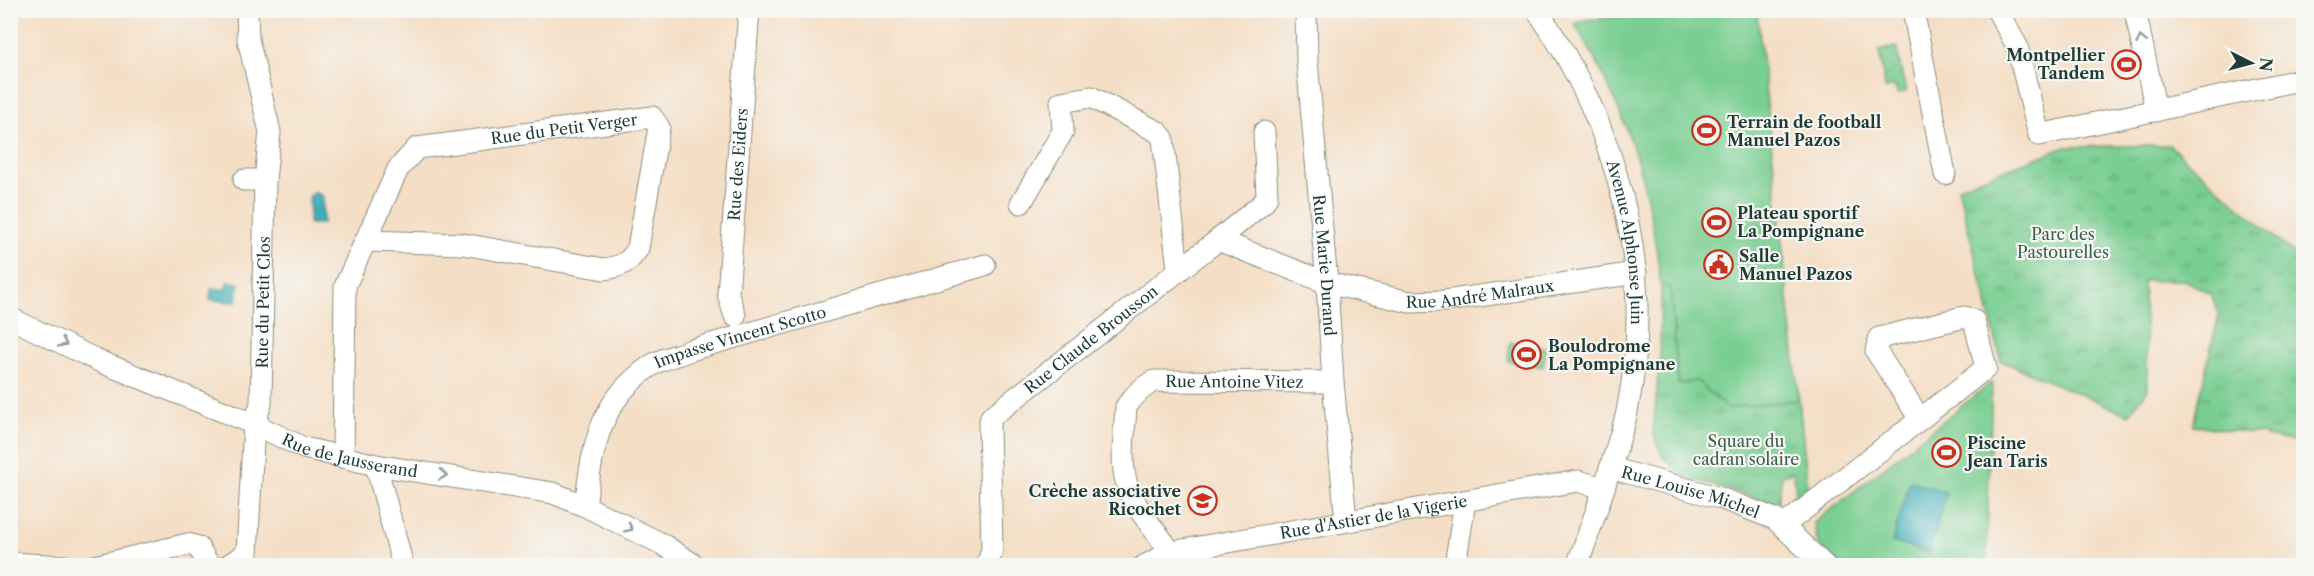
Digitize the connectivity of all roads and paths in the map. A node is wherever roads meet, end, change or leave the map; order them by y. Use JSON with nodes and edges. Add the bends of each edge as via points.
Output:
{"nodes":[{"id":1,"x":247,"y":10,"type":"edge"},
{"id":2,"x":749,"y":10,"type":"edge"},
{"id":3,"x":1537,"y":10,"type":"edge"},
{"id":4,"x":1913,"y":10,"type":"edge"},
{"id":5,"x":1997,"y":10,"type":"edge"},
{"id":6,"x":2135,"y":10,"type":"edge"},
{"id":7,"x":1307,"y":18,"type":"edge"},
{"id":8,"x":2304,"y":79,"type":"edge"},
{"id":9,"x":2156,"y":111,"type":"junction"},
{"id":10,"x":1264,"y":132,"type":"dead end"},
{"id":11,"x":1945,"y":174,"type":"dead end"},
{"id":12,"x":244,"y":180,"type":"dead end"},
{"id":13,"x":265,"y":180,"type":"junction"},
{"id":14,"x":1021,"y":203,"type":"dead end"},
{"id":15,"x":1218,"y":240,"type":"junction"},
{"id":16,"x":367,"y":241,"type":"junction"},
{"id":17,"x":985,"y":265,"type":"dead end"},
{"id":18,"x":1178,"y":269,"type":"junction"},
{"id":19,"x":1636,"y":273,"type":"junction"},
{"id":20,"x":1327,"y":283,"type":"junction"},
{"id":21,"x":735,"y":316,"type":"dead end"},
{"id":22,"x":10,"y":318,"type":"edge"},
{"id":23,"x":1333,"y":382,"type":"junction"},
{"id":24,"x":1920,"y":419,"type":"junction"},
{"id":25,"x":254,"y":424,"type":"junction"},
{"id":26,"x":343,"y":457,"type":"junction"},
{"id":27,"x":376,"y":465,"type":"junction"},
{"id":28,"x":1607,"y":478,"type":"junction"},
{"id":29,"x":1465,"y":501,"type":"junction"},
{"id":30,"x":585,"y":506,"type":"junction"},
{"id":31,"x":1346,"y":521,"type":"junction"},
{"id":32,"x":1783,"y":526,"type":"junction"},
{"id":33,"x":1171,"y":552,"type":"junction"},
{"id":34,"x":10,"y":563,"type":"edge"},
{"id":35,"x":63,"y":566,"type":"edge"},
{"id":36,"x":95,"y":566,"type":"edge"},
{"id":37,"x":210,"y":566,"type":"edge"},
{"id":38,"x":227,"y":566,"type":"edge"},
{"id":39,"x":403,"y":566,"type":"edge"},
{"id":40,"x":696,"y":566,"type":"edge"},
{"id":41,"x":984,"y":566,"type":"edge"},
{"id":42,"x":1144,"y":566,"type":"edge"},
{"id":43,"x":1455,"y":566,"type":"edge"},
{"id":44,"x":1576,"y":566,"type":"edge"},
{"id":45,"x":1825,"y":566,"type":"edge"}],
"edges":[{"from":1,"to":13,"type":"street","name":"Rue du Petit Clos","via":[[248,39],[270,132]]},
{"from":2,"to":21,"type":"street","name":"Rue des Eiders","via":[[728,294]]},
{"from":3,"to":19,"type":"street","name":"Avenue Alphonse Juin","via":[[1581,84],[1614,163]]},
{"from":4,"to":11,"type":"street"},
{"from":5,"to":9,"type":"street","via":[[2017,46],[2039,135]]},
{"from":9,"to":6,"type":"street","one_way":true},
{"from":7,"to":20,"type":"street","name":"Rue Marie Durand","via":[[1307,61]]},
{"from":8,"to":9,"type":"street"},
{"from":10,"to":15,"type":"street","name":"Rue Claude Brousson","via":[[1267,197]]},
{"from":12,"to":13,"type":"street"},
{"from":13,"to":25,"type":"street","name":"Rue du Petit Clos","via":[[261,404]]},
{"from":14,"to":18,"type":"street","via":[[1063,131],[1061,102],[1091,97],[1163,138]]},
{"from":15,"to":18,"type":"street","name":"Rue Claude Brousson"},
{"from":15,"to":20,"type":"street"},
{"from":16,"to":16,"type":"street","name":"Rue du Petit Verger","via":[[398,169],[417,148],[652,117],[659,127],[638,248],[631,260],[618,267],[604,269],[463,244]]},
{"from":16,"to":26,"type":"street","name":"Rue du Petit Verger","via":[[345,286]]},
{"from":17,"to":30,"type":"street","name":"Impasse Vincent Scotto","via":[[653,364],[620,393],[601,424]]},
{"from":18,"to":41,"type":"street","name":"Rue Claude Brousson","via":[[991,417],[992,548]]},
{"from":19,"to":20,"type":"street","name":"Rue André Malraux","via":[[1410,303]]},
{"from":19,"to":28,"type":"street","name":"Avenue Alphonse Juin","via":[[1638,319],[1633,379]]},
{"from":20,"to":23,"type":"street","name":"Rue Marie Durand"},
{"from":22,"to":25,"type":"street","name":"Rue de Jausserand","one_way":true,"via":[[101,362]]},
{"from":23,"to":31,"type":"street","name":"Rue Marie Durand"},
{"from":23,"to":33,"type":"street","name":"Rue Antoine Vitez","via":[[1154,381],[1142,387],[1126,406],[1126,482]]},
{"from":24,"to":24,"type":"street","via":[[1876,351],[1879,338],[1964,317],[1974,321],[1986,368]]},
{"from":24,"to":32,"type":"street"},
{"from":25,"to":26,"type":"street","name":"Rue de Jausserand","via":[[304,448]]},
{"from":25,"to":38,"type":"street","name":"Rue du Petit Clos","via":[[247,553]]},
{"from":26,"to":27,"type":"street","name":"Rue de Jausserand"},
{"from":27,"to":30,"type":"street","name":"Rue de Jausserand","one_way":true,"via":[[546,491]]},
{"from":27,"to":39,"type":"street"},
{"from":28,"to":29,"type":"street","name":"Rue d'Astier de la Vigerie"},
{"from":28,"to":32,"type":"street","name":"Rue Louise Michel","via":[[1720,498],[1775,519]]},
{"from":28,"to":44,"type":"street","name":"Avenue Alphonse Juin"},
{"from":29,"to":31,"type":"street","name":"Rue d'Astier de la Vigerie"},
{"from":29,"to":43,"type":"street"},
{"from":30,"to":40,"type":"street","name":"Rue de Jausserand","one_way":true,"via":[[662,544]]},
{"from":31,"to":33,"type":"street","name":"Rue d'Astier de la Vigerie"},
{"from":32,"to":45,"type":"street","name":"Rue Louise Michel"},
{"from":33,"to":42,"type":"street","name":"Rue d'Astier de la Vigerie"},
{"from":34,"to":35,"type":"street"},
{"from":36,"to":37,"type":"street","via":[[188,544],[198,547]]}]}
